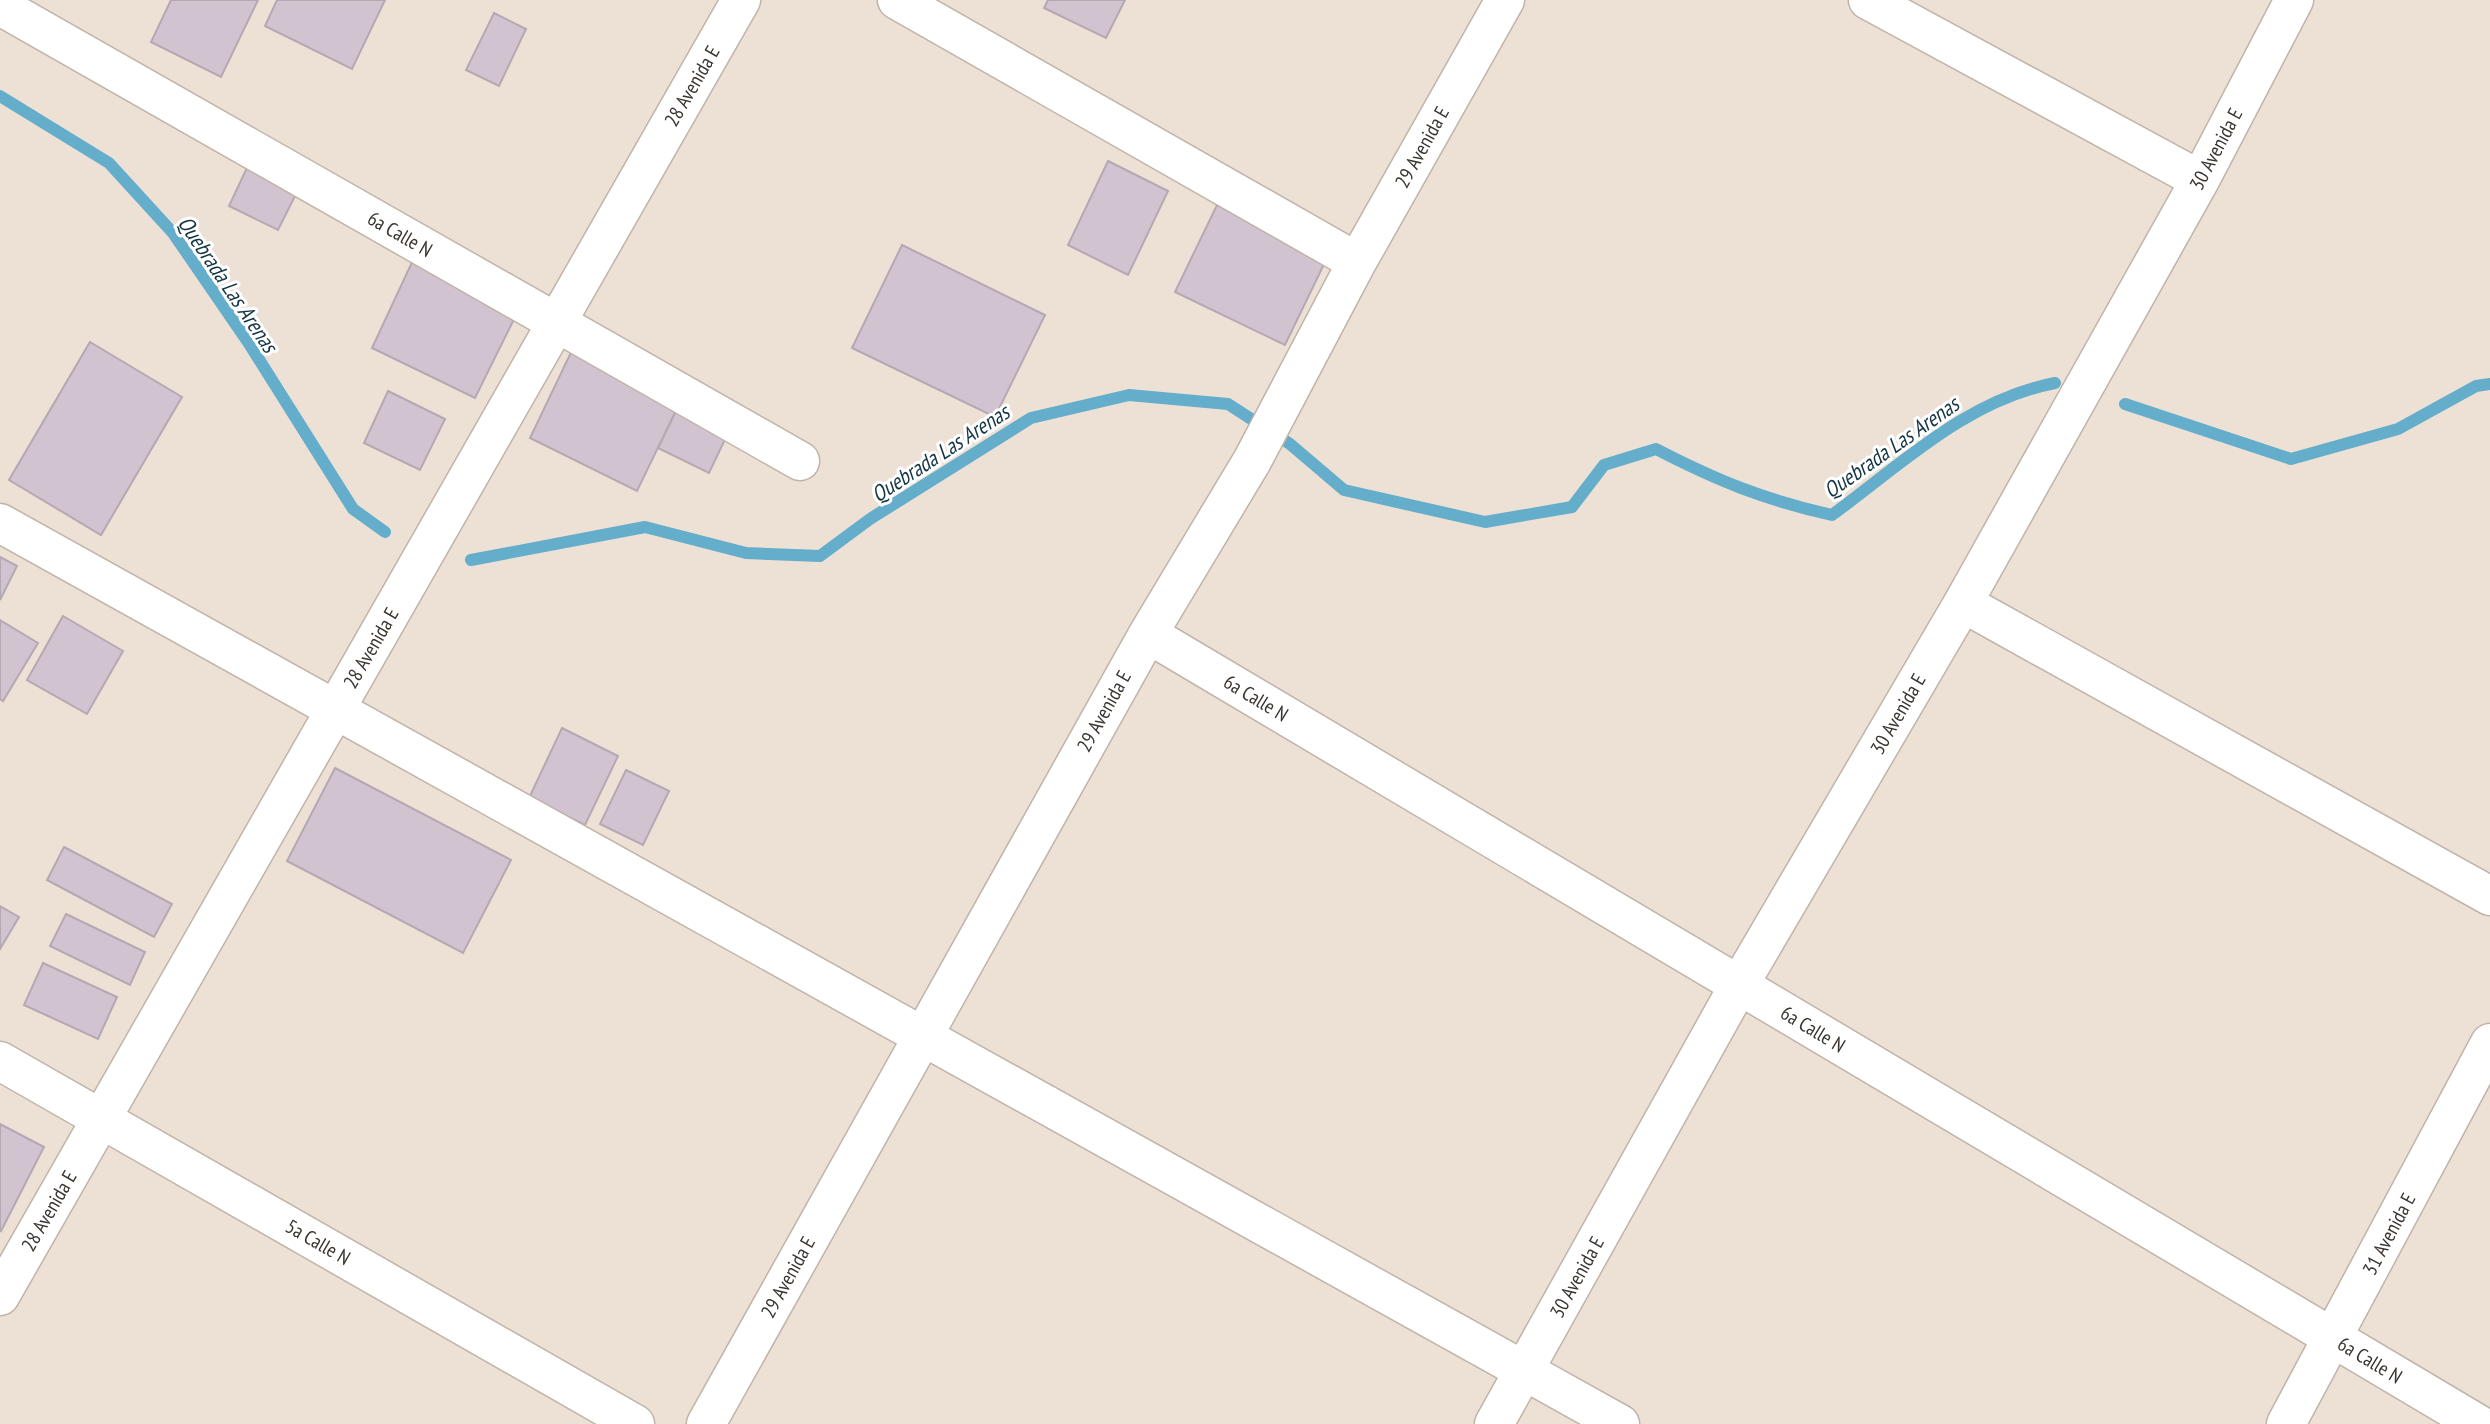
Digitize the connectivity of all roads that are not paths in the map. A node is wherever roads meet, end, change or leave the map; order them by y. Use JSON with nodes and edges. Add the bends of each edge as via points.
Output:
{"nodes":[{"id":1,"x":741,"y":0,"type":"edge"},
{"id":2,"x":897,"y":0,"type":"edge"},
{"id":3,"x":1505,"y":0,"type":"edge"},
{"id":4,"x":1868,"y":0,"type":"edge"},
{"id":5,"x":2294,"y":0,"type":"edge"},
{"id":6,"x":0,"y":6,"type":"edge"},
{"id":7,"x":2200,"y":180,"type":"junction"},
{"id":8,"x":1357,"y":262,"type":"junction"},
{"id":9,"x":556,"y":324,"type":"junction"},
{"id":10,"x":800,"y":461,"type":"dead end"},
{"id":11,"x":0,"y":523,"type":"edge"},
{"id":12,"x":1963,"y":603,"type":"junction"},
{"id":13,"x":1148,"y":634,"type":"junction"},
{"id":14,"x":336,"y":710,"type":"junction"},
{"id":15,"x":2490,"y":896,"type":"edge"},
{"id":16,"x":1739,"y":985,"type":"junction"},
{"id":17,"x":923,"y":1036,"type":"junction"},
{"id":18,"x":2490,"y":1043,"type":"edge"},
{"id":19,"x":0,"y":1061,"type":"edge"},
{"id":20,"x":102,"y":1119,"type":"junction"},
{"id":21,"x":0,"y":1296,"type":"edge"},
{"id":22,"x":2334,"y":1339,"type":"junction"},
{"id":23,"x":1525,"y":1370,"type":"junction"},
{"id":24,"x":635,"y":1424,"type":"edge"},
{"id":25,"x":706,"y":1424,"type":"edge"},
{"id":26,"x":1494,"y":1424,"type":"edge"},
{"id":27,"x":1620,"y":1424,"type":"edge"},
{"id":28,"x":2286,"y":1424,"type":"edge"},
{"id":29,"x":2478,"y":1424,"type":"edge"}],
"edges":[{"from":1,"to":9,"type":"street","name":"28 Avenida E"},
{"from":2,"to":8,"type":"street"},
{"from":3,"to":8,"type":"street","name":"29 Avenida E"},
{"from":4,"to":7,"type":"street"},
{"from":5,"to":7,"type":"street","name":"30 Avenida E"},
{"from":6,"to":9,"type":"street","name":"6a Calle N"},
{"from":7,"to":12,"type":"street","name":"30 Avenida E"},
{"from":8,"to":13,"type":"street","name":"29 Avenida E","via":[[1252,461]]},
{"from":9,"to":10,"type":"street","name":"6a Calle N"},
{"from":9,"to":14,"type":"street","name":"28 Avenida E"},
{"from":11,"to":14,"type":"street"},
{"from":12,"to":15,"type":"street"},
{"from":12,"to":16,"type":"street","name":"30 Avenida E"},
{"from":13,"to":16,"type":"street","name":"6a Calle N"},
{"from":13,"to":17,"type":"street","name":"29 Avenida E"},
{"from":14,"to":17,"type":"street"},
{"from":14,"to":20,"type":"street","name":"28 Avenida E"},
{"from":16,"to":22,"type":"street","name":"6a Calle N"},
{"from":16,"to":23,"type":"street","name":"30 Avenida E"},
{"from":17,"to":23,"type":"street"},
{"from":17,"to":25,"type":"street","name":"29 Avenida E"},
{"from":18,"to":22,"type":"street","name":"31 Avenida E"},
{"from":19,"to":20,"type":"street","name":"5a Calle N"},
{"from":20,"to":21,"type":"street","name":"28 Avenida E"},
{"from":20,"to":24,"type":"street","name":"5a Calle N"},
{"from":22,"to":28,"type":"street","name":"31 Avenida E"},
{"from":22,"to":29,"type":"street","name":"6a Calle N"},
{"from":23,"to":26,"type":"street","name":"30 Avenida E"},
{"from":23,"to":27,"type":"street"}]}
